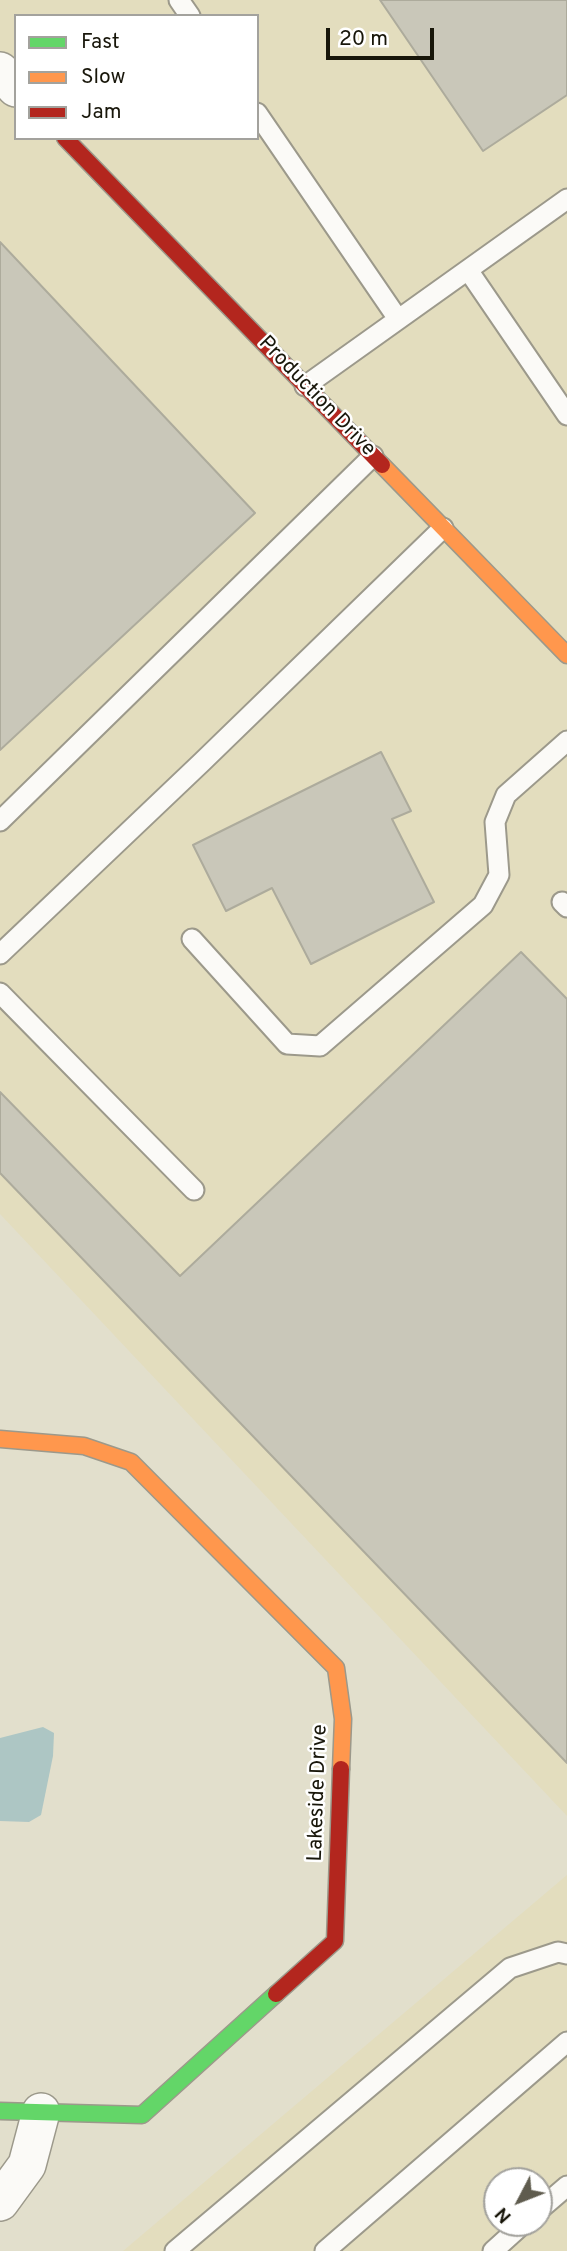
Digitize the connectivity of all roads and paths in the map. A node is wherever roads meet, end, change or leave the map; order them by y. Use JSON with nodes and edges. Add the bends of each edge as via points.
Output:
{"nodes":[{"id":1,"x":0,"y":71,"type":"edge"},
{"id":2,"x":14,"y":86,"type":"edge"},
{"id":3,"x":259,"y":116,"type":"edge"},
{"id":4,"x":67,"y":140,"type":"edge"},
{"id":5,"x":567,"y":200,"type":"edge"},
{"id":6,"x":468,"y":270,"type":"junction"},
{"id":7,"x":398,"y":319,"type":"junction"},
{"id":8,"x":305,"y":386,"type":"junction"},
{"id":9,"x":567,"y":415,"type":"edge"},
{"id":10,"x":373,"y":456,"type":"junction"},
{"id":11,"x":443,"y":528,"type":"junction"},
{"id":12,"x":567,"y":655,"type":"edge"},
{"id":13,"x":567,"y":741,"type":"edge"},
{"id":14,"x":0,"y":821,"type":"edge"},
{"id":15,"x":192,"y":939,"type":"dead end"},
{"id":16,"x":0,"y":954,"type":"edge"},
{"id":17,"x":0,"y":993,"type":"edge"},
{"id":18,"x":194,"y":1191,"type":"dead end"},
{"id":19,"x":0,"y":1439,"type":"edge"},
{"id":20,"x":567,"y":1954,"type":"edge"},
{"id":21,"x":567,"y":2042,"type":"edge"},
{"id":22,"x":0,"y":2111,"type":"edge"},
{"id":23,"x":41,"y":2112,"type":"junction"},
{"id":24,"x":567,"y":2186,"type":"edge"},
{"id":25,"x":553,"y":2198,"type":"edge"},
{"id":26,"x":0,"y":2202,"type":"edge"},
{"id":27,"x":508,"y":2237,"type":"edge"},
{"id":28,"x":175,"y":2251,"type":"edge"},
{"id":29,"x":325,"y":2251,"type":"edge"},
{"id":30,"x":493,"y":2251,"type":"edge"}],
"edges":[{"from":1,"to":2,"type":"street"},
{"from":3,"to":7,"type":"lane"},
{"from":4,"to":8,"type":"street","name":"Production Drive"},
{"from":5,"to":6,"type":"lane"},
{"from":6,"to":7,"type":"lane"},
{"from":6,"to":9,"type":"lane"},
{"from":7,"to":8,"type":"lane"},
{"from":8,"to":10,"type":"street","name":"Production Drive"},
{"from":10,"to":11,"type":"street","name":"Production Drive"},
{"from":10,"to":14,"type":"lane"},
{"from":11,"to":12,"type":"street","name":"Production Drive"},
{"from":11,"to":16,"type":"lane"},
{"from":13,"to":15,"type":"lane","via":[[506,795],[495,822],[499,875],[483,905],[320,1046],[287,1044]]},
{"from":17,"to":18,"type":"lane"},
{"from":19,"to":23,"type":"street","name":"Lakeside Drive","via":[[84,1446],[131,1462],[336,1668],[343,1719],[335,1941],[142,2115]]},
{"from":20,"to":28,"type":"lane","via":[[558,1952],[510,1968]]},
{"from":21,"to":29,"type":"lane"},
{"from":22,"to":23,"type":"street","name":"Lakeside Drive"},
{"from":23,"to":26,"type":"street","via":[[27,2165]]},
{"from":24,"to":25,"type":"lane"},
{"from":27,"to":30,"type":"lane"}]}
